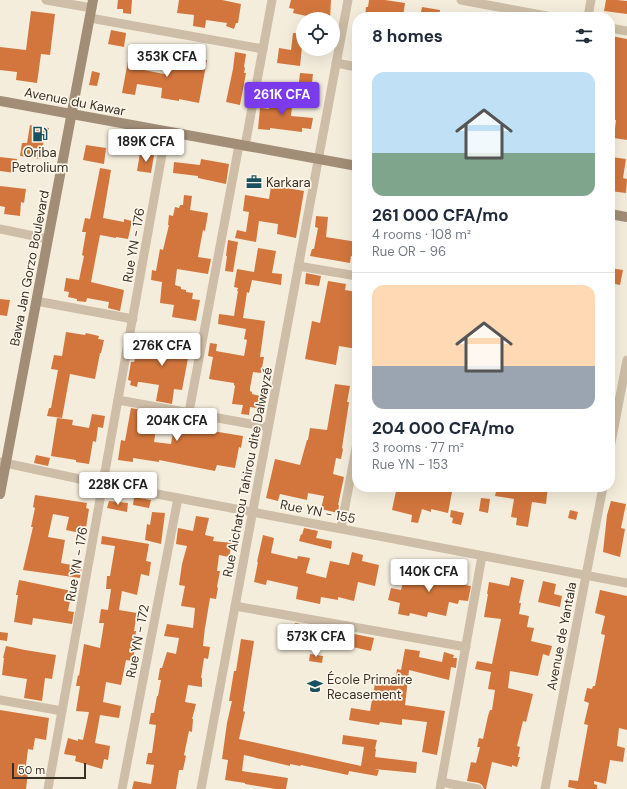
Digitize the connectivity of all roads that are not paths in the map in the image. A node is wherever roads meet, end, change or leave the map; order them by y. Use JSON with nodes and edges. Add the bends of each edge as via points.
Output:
{"nodes":[{"id":1,"x":46,"y":0,"type":"edge"},
{"id":2,"x":272,"y":0,"type":"edge"},
{"id":3,"x":348,"y":0,"type":"edge"},
{"id":4,"x":461,"y":0,"type":"edge"},
{"id":5,"x":591,"y":0,"type":"edge"},
{"id":6,"x":500,"y":4,"type":"edge"},
{"id":7,"x":91,"y":9,"type":"edge"},
{"id":8,"x":532,"y":12,"type":"edge"},
{"id":9,"x":589,"y":12,"type":"edge"},
{"id":10,"x":615,"y":29,"type":"edge"},
{"id":11,"x":627,"y":31,"type":"edge"},
{"id":12,"x":263,"y":49,"type":"junction"},
{"id":13,"x":336,"y":63,"type":"junction"},
{"id":14,"x":352,"y":66,"type":"edge"},
{"id":15,"x":0,"y":101,"type":"edge"},
{"id":16,"x":72,"y":114,"type":"junction"},
{"id":17,"x":166,"y":132,"type":"junction"},
{"id":18,"x":242,"y":145,"type":"junction"},
{"id":19,"x":318,"y":159,"type":"junction"},
{"id":20,"x":352,"y":165,"type":"edge"},
{"id":21,"x":615,"y":215,"type":"edge"},
{"id":22,"x":627,"y":217,"type":"edge"},
{"id":23,"x":0,"y":229,"type":"edge"},
{"id":24,"x":48,"y":240,"type":"junction"},
{"id":25,"x":298,"y":266,"type":"junction"},
{"id":26,"x":352,"y":275,"type":"edge"},
{"id":27,"x":36,"y":300,"type":"junction"},
{"id":28,"x":133,"y":319,"type":"junction"},
{"id":29,"x":627,"y":360,"type":"edge"},
{"id":30,"x":118,"y":400,"type":"junction"},
{"id":31,"x":189,"y":412,"type":"junction"},
{"id":32,"x":615,"y":422,"type":"edge"},
{"id":33,"x":268,"y":427,"type":"junction"},
{"id":34,"x":3,"y":463,"type":"edge"},
{"id":35,"x":352,"y":470,"type":"edge"},
{"id":36,"x":103,"y":484,"type":"junction"},
{"id":37,"x":601,"y":492,"type":"edge"},
{"id":38,"x":0,"y":494,"type":"edge"},
{"id":39,"x":178,"y":498,"type":"junction"},
{"id":40,"x":252,"y":512,"type":"junction"},
{"id":41,"x":341,"y":528,"type":"junction"},
{"id":42,"x":482,"y":556,"type":"junction"},
{"id":43,"x":586,"y":575,"type":"junction"},
{"id":44,"x":627,"y":583,"type":"edge"},
{"id":45,"x":235,"y":606,"type":"junction"},
{"id":46,"x":466,"y":647,"type":"junction"},
{"id":47,"x":0,"y":700,"type":"edge"},
{"id":48,"x":62,"y":711,"type":"junction"},
{"id":49,"x":440,"y":786,"type":"edge"},
{"id":50,"x":48,"y":789,"type":"edge"},
{"id":51,"x":122,"y":789,"type":"edge"},
{"id":52,"x":201,"y":789,"type":"edge"},
{"id":53,"x":478,"y":789,"type":"edge"},
{"id":54,"x":545,"y":789,"type":"edge"}],
"edges":[{"from":1,"to":7,"type":"street"},
{"from":2,"to":12,"type":"street"},
{"from":3,"to":13,"type":"street","name":"Rue Aichatou Tahirou dite Dalwayzé"},
{"from":4,"to":6,"type":"street"},
{"from":5,"to":9,"type":"street"},
{"from":6,"to":8,"type":"street"},
{"from":7,"to":12,"type":"street"},
{"from":7,"to":16,"type":"main road","name":"Bawa Jan Gorzo Boulevard"},
{"from":10,"to":11,"type":"street"},
{"from":12,"to":18,"type":"street"},
{"from":13,"to":14,"type":"street"},
{"from":13,"to":19,"type":"street","name":"Rue Aichatou Tahirou dite Dalwayzé"},
{"from":15,"to":16,"type":"main road","name":"Avenue du Kawar"},
{"from":16,"to":17,"type":"main road","name":"Avenue du Kawar"},
{"from":16,"to":24,"type":"main road","name":"Bawa Jan Gorzo Boulevard"},
{"from":17,"to":18,"type":"main road","name":"Avenue du Kawar"},
{"from":17,"to":28,"type":"street","name":"Rue YN - 176"},
{"from":18,"to":19,"type":"main road","name":"Avenue du Kawar"},
{"from":18,"to":31,"type":"street"},
{"from":19,"to":20,"type":"main road","name":"Avenue du Kawar"},
{"from":19,"to":25,"type":"street","name":"Rue Aichatou Tahirou dite Dalwayzé"},
{"from":21,"to":22,"type":"main road"},
{"from":23,"to":24,"type":"street"},
{"from":24,"to":27,"type":"main road","name":"Bawa Jan Gorzo Boulevard"},
{"from":25,"to":26,"type":"street"},
{"from":25,"to":33,"type":"street","name":"Rue Aichatou Tahirou dite Dalwayzé"},
{"from":27,"to":28,"type":"street"},
{"from":27,"to":34,"type":"main road","name":"Bawa Jan Gorzo Boulevard"},
{"from":28,"to":30,"type":"street","name":"Rue YN - 176"},
{"from":29,"to":32,"type":"street"},
{"from":30,"to":31,"type":"street"},
{"from":30,"to":36,"type":"street","name":"Rue YN - 176"},
{"from":31,"to":33,"type":"street"},
{"from":33,"to":40,"type":"street","name":"Rue Aichatou Tahirou dite Dalwayzé"},
{"from":34,"to":36,"type":"street","name":"Rue YN - 155"},
{"from":34,"to":38,"type":"main road","name":"Bawa Jan Gorzo Boulevard"},
{"from":35,"to":41,"type":"street"},
{"from":36,"to":39,"type":"street","name":"Rue YN - 155"},
{"from":36,"to":48,"type":"street","name":"Rue YN - 176"},
{"from":37,"to":43,"type":"street","name":"Avenue de Yantala"},
{"from":39,"to":40,"type":"street","name":"Rue YN - 155"},
{"from":39,"to":51,"type":"street","name":"Rue YN - 172"},
{"from":40,"to":41,"type":"street","name":"Rue YN - 155"},
{"from":40,"to":45,"type":"street","name":"Rue Aichatou Tahirou dite Dalwayzé"},
{"from":41,"to":42,"type":"street","name":"Rue YN - 155"},
{"from":42,"to":43,"type":"street","name":"Rue YN - 155"},
{"from":42,"to":46,"type":"street"},
{"from":43,"to":44,"type":"street","name":"Rue YN - 155"},
{"from":43,"to":54,"type":"street","name":"Avenue de Yantala"},
{"from":45,"to":46,"type":"street"},
{"from":45,"to":52,"type":"street","name":"Rue Aichatou Tahirou dite Dalwayzé"},
{"from":46,"to":49,"type":"street"},
{"from":47,"to":48,"type":"street"},
{"from":48,"to":50,"type":"street","name":"Rue YN - 176"},
{"from":49,"to":53,"type":"street"}]}
